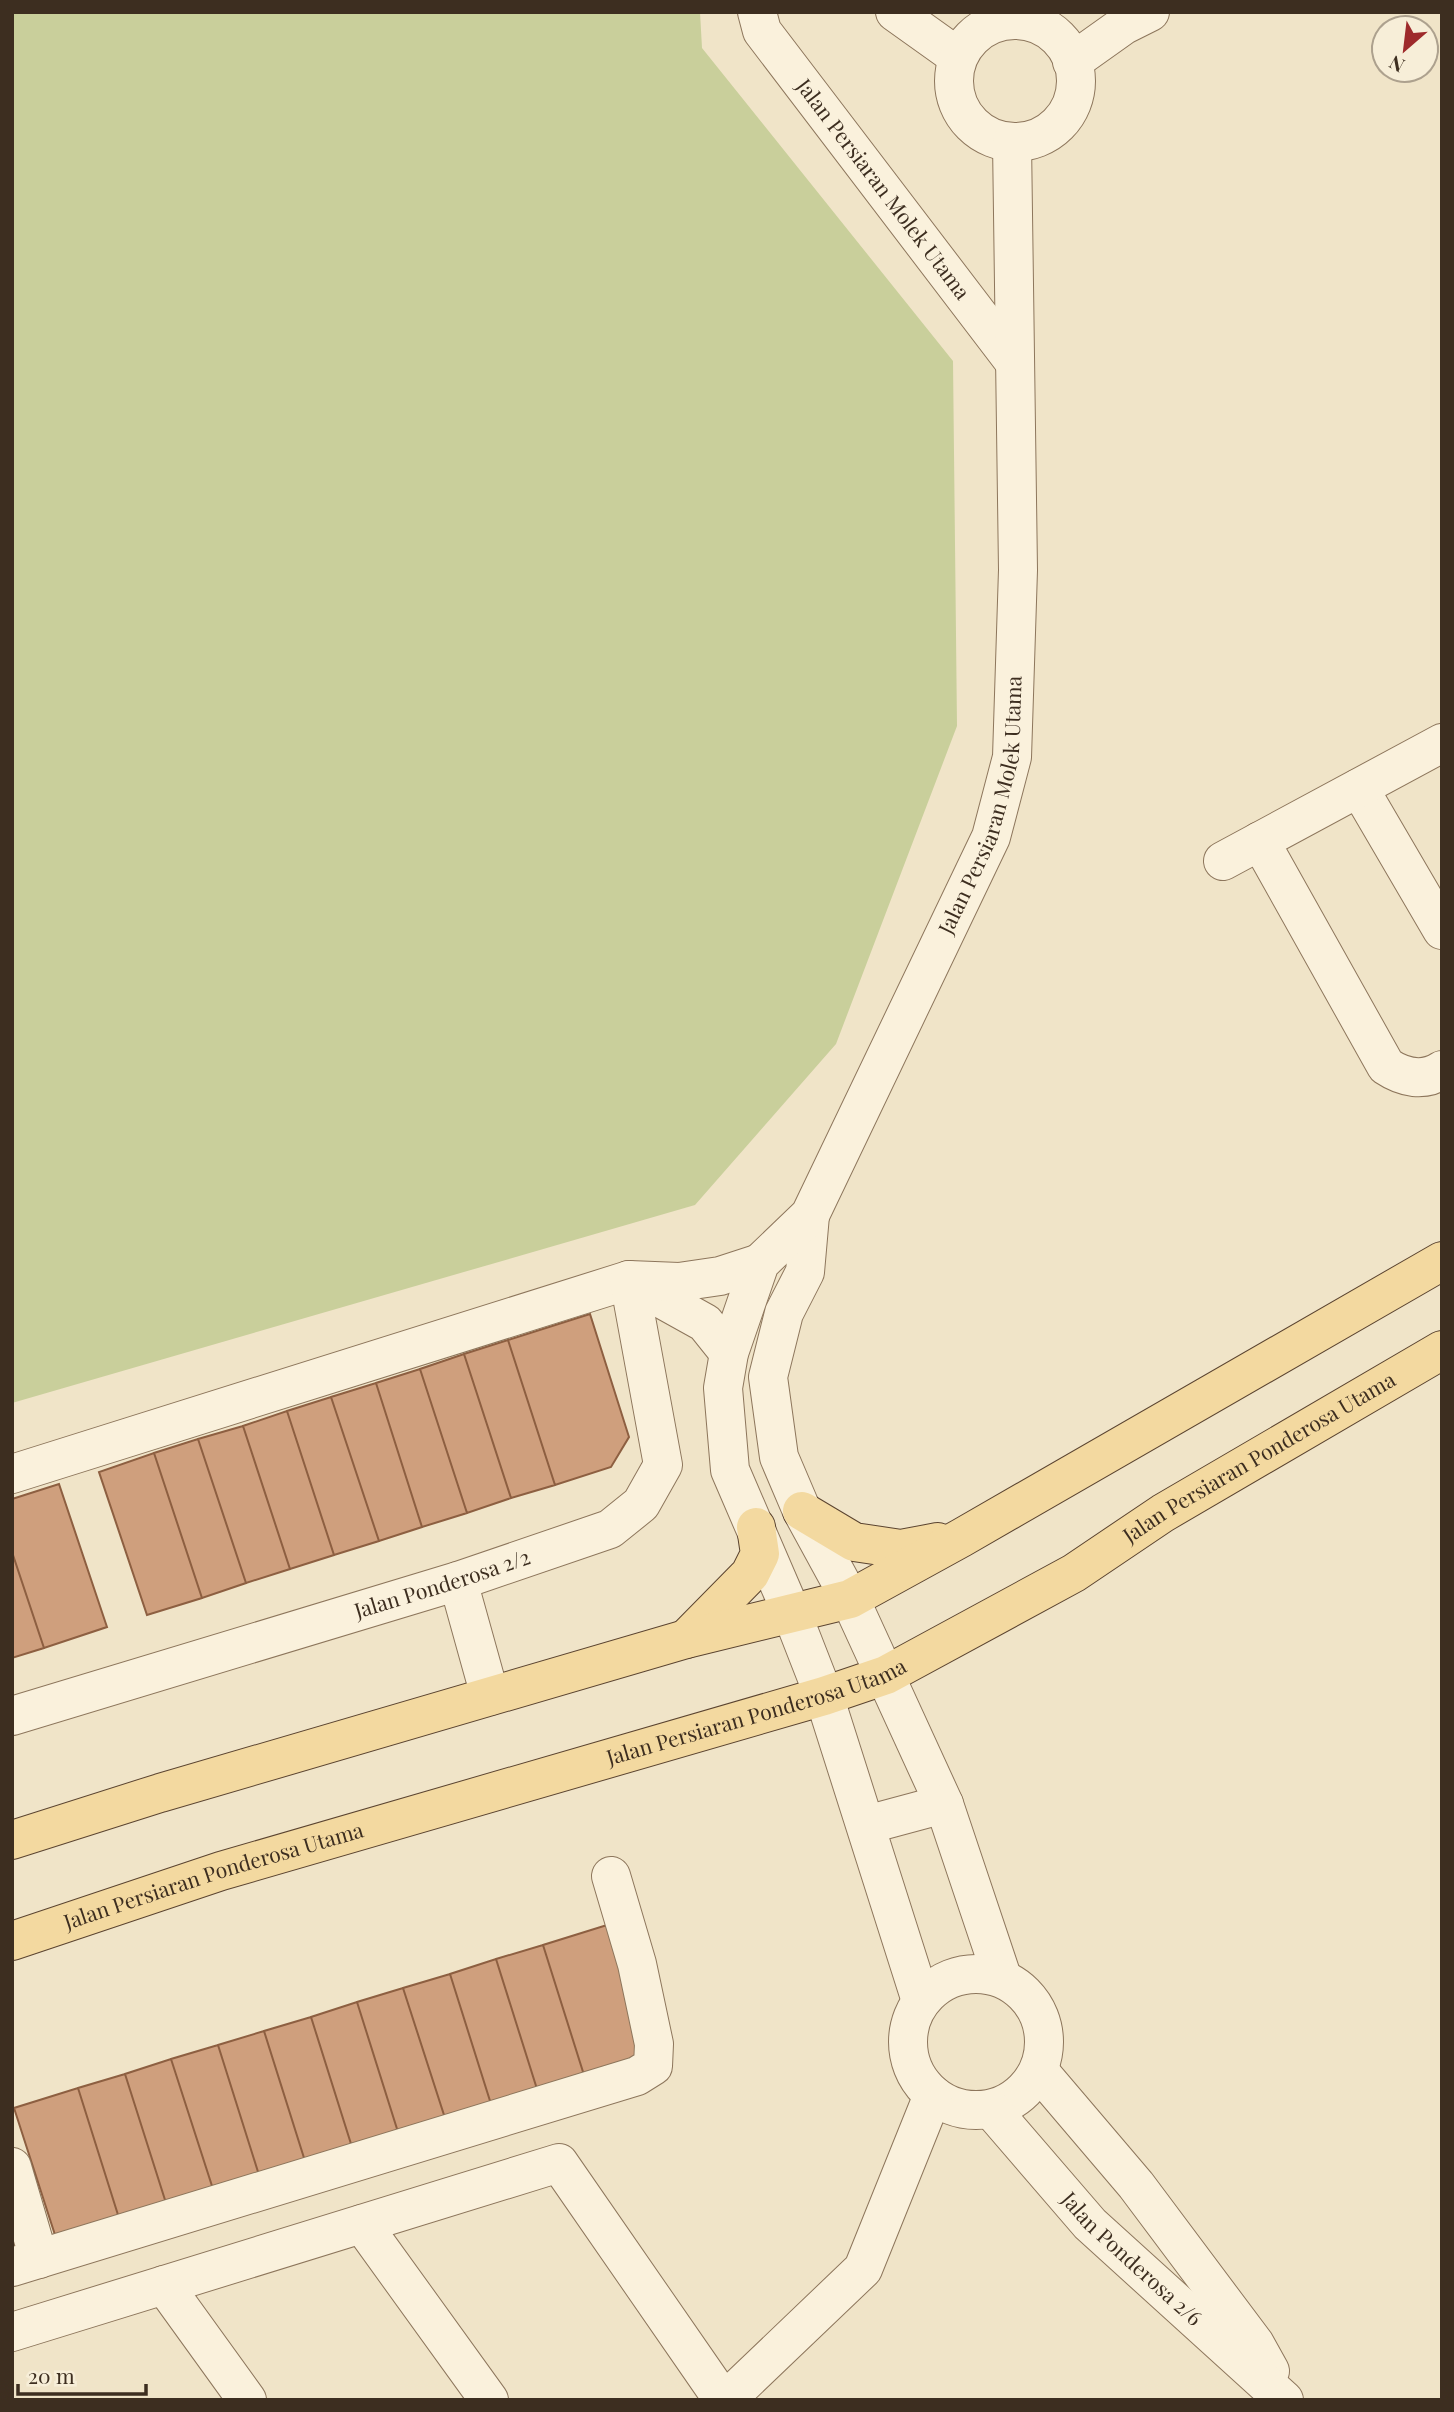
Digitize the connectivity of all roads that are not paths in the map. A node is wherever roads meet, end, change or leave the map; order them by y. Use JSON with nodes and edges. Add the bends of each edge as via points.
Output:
{"nodes":[{"id":1,"x":757,"y":12,"type":"edge"},
{"id":2,"x":895,"y":12,"type":"edge"},
{"id":3,"x":1150,"y":12,"type":"edge"},
{"id":4,"x":958,"y":57,"type":"junction"},
{"id":5,"x":1072,"y":62,"type":"junction"},
{"id":6,"x":1012,"y":142,"type":"junction"},
{"id":7,"x":1015,"y":363,"type":"junction"},
{"id":8,"x":1440,"y":746,"type":"edge"},
{"id":9,"x":1359,"y":788,"type":"junction"},
{"id":10,"x":1260,"y":841,"type":"junction"},
{"id":11,"x":1223,"y":861,"type":"dead end"},
{"id":12,"x":1442,"y":930,"type":"edge"},
{"id":13,"x":1442,"y":1070,"type":"edge"},
{"id":14,"x":810,"y":1215,"type":"junction"},
{"id":15,"x":1442,"y":1261,"type":"edge"},
{"id":16,"x":760,"y":1263,"type":"junction"},
{"id":17,"x":629,"y":1280,"type":"junction"},
{"id":18,"x":1442,"y":1350,"type":"edge"},
{"id":19,"x":729,"y":1353,"type":"junction"},
{"id":20,"x":12,"y":1474,"type":"edge"},
{"id":21,"x":802,"y":1511,"type":"junction"},
{"id":22,"x":755,"y":1527,"type":"junction"},
{"id":23,"x":961,"y":1538,"type":"junction"},
{"id":24,"x":458,"y":1581,"type":"junction"},
{"id":25,"x":850,"y":1599,"type":"junction"},
{"id":26,"x":792,"y":1614,"type":"junction"},
{"id":27,"x":686,"y":1639,"type":"junction"},
{"id":28,"x":886,"y":1675,"type":"junction"},
{"id":29,"x":491,"y":1696,"type":"junction"},
{"id":30,"x":824,"y":1696,"type":"junction"},
{"id":31,"x":12,"y":1716,"type":"edge"},
{"id":32,"x":944,"y":1804,"type":"junction"},
{"id":33,"x":866,"y":1825,"type":"junction"},
{"id":34,"x":12,"y":1840,"type":"edge"},
{"id":35,"x":611,"y":1876,"type":"dead end"},
{"id":36,"x":12,"y":1941,"type":"edge"},
{"id":37,"x":1002,"y":1977,"type":"junction"},
{"id":38,"x":921,"y":2001,"type":"junction"},
{"id":39,"x":1039,"y":2071,"type":"junction"},
{"id":40,"x":933,"y":2095,"type":"junction"},
{"id":41,"x":991,"y":2109,"type":"junction"},
{"id":42,"x":1106,"y":2148,"type":"junction"},
{"id":43,"x":12,"y":2167,"type":"edge"},
{"id":44,"x":1058,"y":2187,"type":"junction"},
{"id":45,"x":1162,"y":2220,"type":"junction"},
{"id":46,"x":362,"y":2224,"type":"junction"},
{"id":47,"x":1122,"y":2253,"type":"junction"},
{"id":48,"x":25,"y":2263,"type":"edge"},
{"id":49,"x":164,"y":2285,"type":"junction"},
{"id":50,"x":12,"y":2332,"type":"edge"},
{"id":51,"x":247,"y":2400,"type":"edge"},
{"id":52,"x":489,"y":2400,"type":"edge"},
{"id":53,"x":725,"y":2400,"type":"edge"},
{"id":54,"x":1285,"y":2400,"type":"edge"}],
"edges":[{"from":1,"to":7,"type":"street","name":"Jalan Persiaran Molek Utama","via":[[762,32]]},
{"from":2,"to":4,"type":"street"},
{"from":3,"to":5,"type":"street"},
{"from":4,"to":5,"type":"street","via":[[970,39],[1006,20],[1047,30],[1062,43]]},
{"from":4,"to":6,"type":"street","via":[[953,77],[964,115],[977,129]]},
{"from":5,"to":6,"type":"street","via":[[1073,98],[1058,125],[1030,140]]},
{"from":6,"to":7,"type":"street","name":"Jalan Persiaran Molek Utama"},
{"from":7,"to":14,"type":"street","name":"Jalan Persiaran Molek Utama","via":[[1018,570],[1012,757],[991,837]]},
{"from":8,"to":9,"type":"street"},
{"from":9,"to":10,"type":"street"},
{"from":9,"to":12,"type":"street"},
{"from":10,"to":11,"type":"street"},
{"from":10,"to":13,"type":"street","via":[[1387,1066],[1410,1076],[1431,1077]]},
{"from":14,"to":16,"type":"street","name":"Jalan Persiaran Molek Utama"},
{"from":14,"to":21,"type":"street","name":"Jalan Persiaran Molek Utama","via":[[805,1272],[784,1313],[768,1377],[779,1457]]},
{"from":15,"to":23,"type":"main road"},
{"from":16,"to":17,"type":"street","via":[[720,1276],[679,1282]]},
{"from":16,"to":19,"type":"street","name":"Jalan Persiaran Molek Utama"},
{"from":17,"to":19,"type":"street","via":[[705,1323]]},
{"from":17,"to":20,"type":"street"},
{"from":17,"to":24,"type":"street","name":"Jalan Ponderosa 2/2","via":[[663,1465],[640,1504],[610,1529]]},
{"from":18,"to":28,"type":"main road","name":"Jalan Persiaran Ponderosa Utama","via":[[1163,1513],[1074,1573]]},
{"from":19,"to":22,"type":"street","name":"Jalan Persiaran Molek Utama","via":[[723,1388],[730,1469]]},
{"from":21,"to":23,"type":"main road","via":[[854,1542],[901,1549]]},
{"from":21,"to":25,"type":"street","name":"Jalan Persiaran Molek Utama"},
{"from":22,"to":26,"type":"street","name":"Jalan Persiaran Molek Utama"},
{"from":22,"to":27,"type":"main road","via":[[760,1554],[750,1574]]},
{"from":23,"to":25,"type":"main road"},
{"from":24,"to":29,"type":"street"},
{"from":24,"to":31,"type":"street","name":"Jalan Ponderosa 2/2"},
{"from":25,"to":26,"type":"main road"},
{"from":25,"to":28,"type":"street","name":"Jalan Persiaran Molek Utama"},
{"from":26,"to":27,"type":"main road"},
{"from":26,"to":30,"type":"street","name":"Jalan Persiaran Molek Utama"},
{"from":27,"to":29,"type":"main road"},
{"from":28,"to":30,"type":"main road","name":"Jalan Persiaran Ponderosa Utama"},
{"from":28,"to":32,"type":"street"},
{"from":29,"to":34,"type":"main road"},
{"from":30,"to":33,"type":"street"},
{"from":30,"to":36,"type":"main road","name":"Jalan Persiaran Ponderosa Utama","via":[[221,1871]]},
{"from":32,"to":33,"type":"street"},
{"from":32,"to":37,"type":"street"},
{"from":33,"to":38,"type":"street"},
{"from":35,"to":48,"type":"street","via":[[637,1964],[654,2044],[653,2066],[637,2076]]},
{"from":37,"to":38,"type":"street","via":[[973,1974],[954,1978]]},
{"from":37,"to":39,"type":"street","via":[[1027,1997],[1037,2013],[1044,2052]]},
{"from":38,"to":40,"type":"street","via":[[907,2040],[910,2061]]},
{"from":39,"to":41,"type":"street","via":[[1019,2095]]},
{"from":39,"to":42,"type":"street","name":"Jalan Ponderosa 2/6"},
{"from":40,"to":41,"type":"street","via":[[950,2106]]},
{"from":40,"to":53,"type":"street","via":[[863,2269]]},
{"from":41,"to":44,"type":"street","name":"Jalan Ponderosa 2/6"},
{"from":42,"to":44,"type":"street"},
{"from":42,"to":45,"type":"street","name":"Jalan Ponderosa 2/6"},
{"from":43,"to":48,"type":"street"},
{"from":44,"to":47,"type":"street","name":"Jalan Ponderosa 2/6"},
{"from":45,"to":47,"type":"street"},
{"from":45,"to":54,"type":"street","name":"Jalan Ponderosa 2/6","via":[[1255,2344]]},
{"from":46,"to":49,"type":"street"},
{"from":46,"to":52,"type":"street"},
{"from":46,"to":53,"type":"street","via":[[559,2163]]},
{"from":47,"to":54,"type":"street","name":"Jalan Ponderosa 2/6"},
{"from":49,"to":50,"type":"street"},
{"from":49,"to":51,"type":"street"}]}
